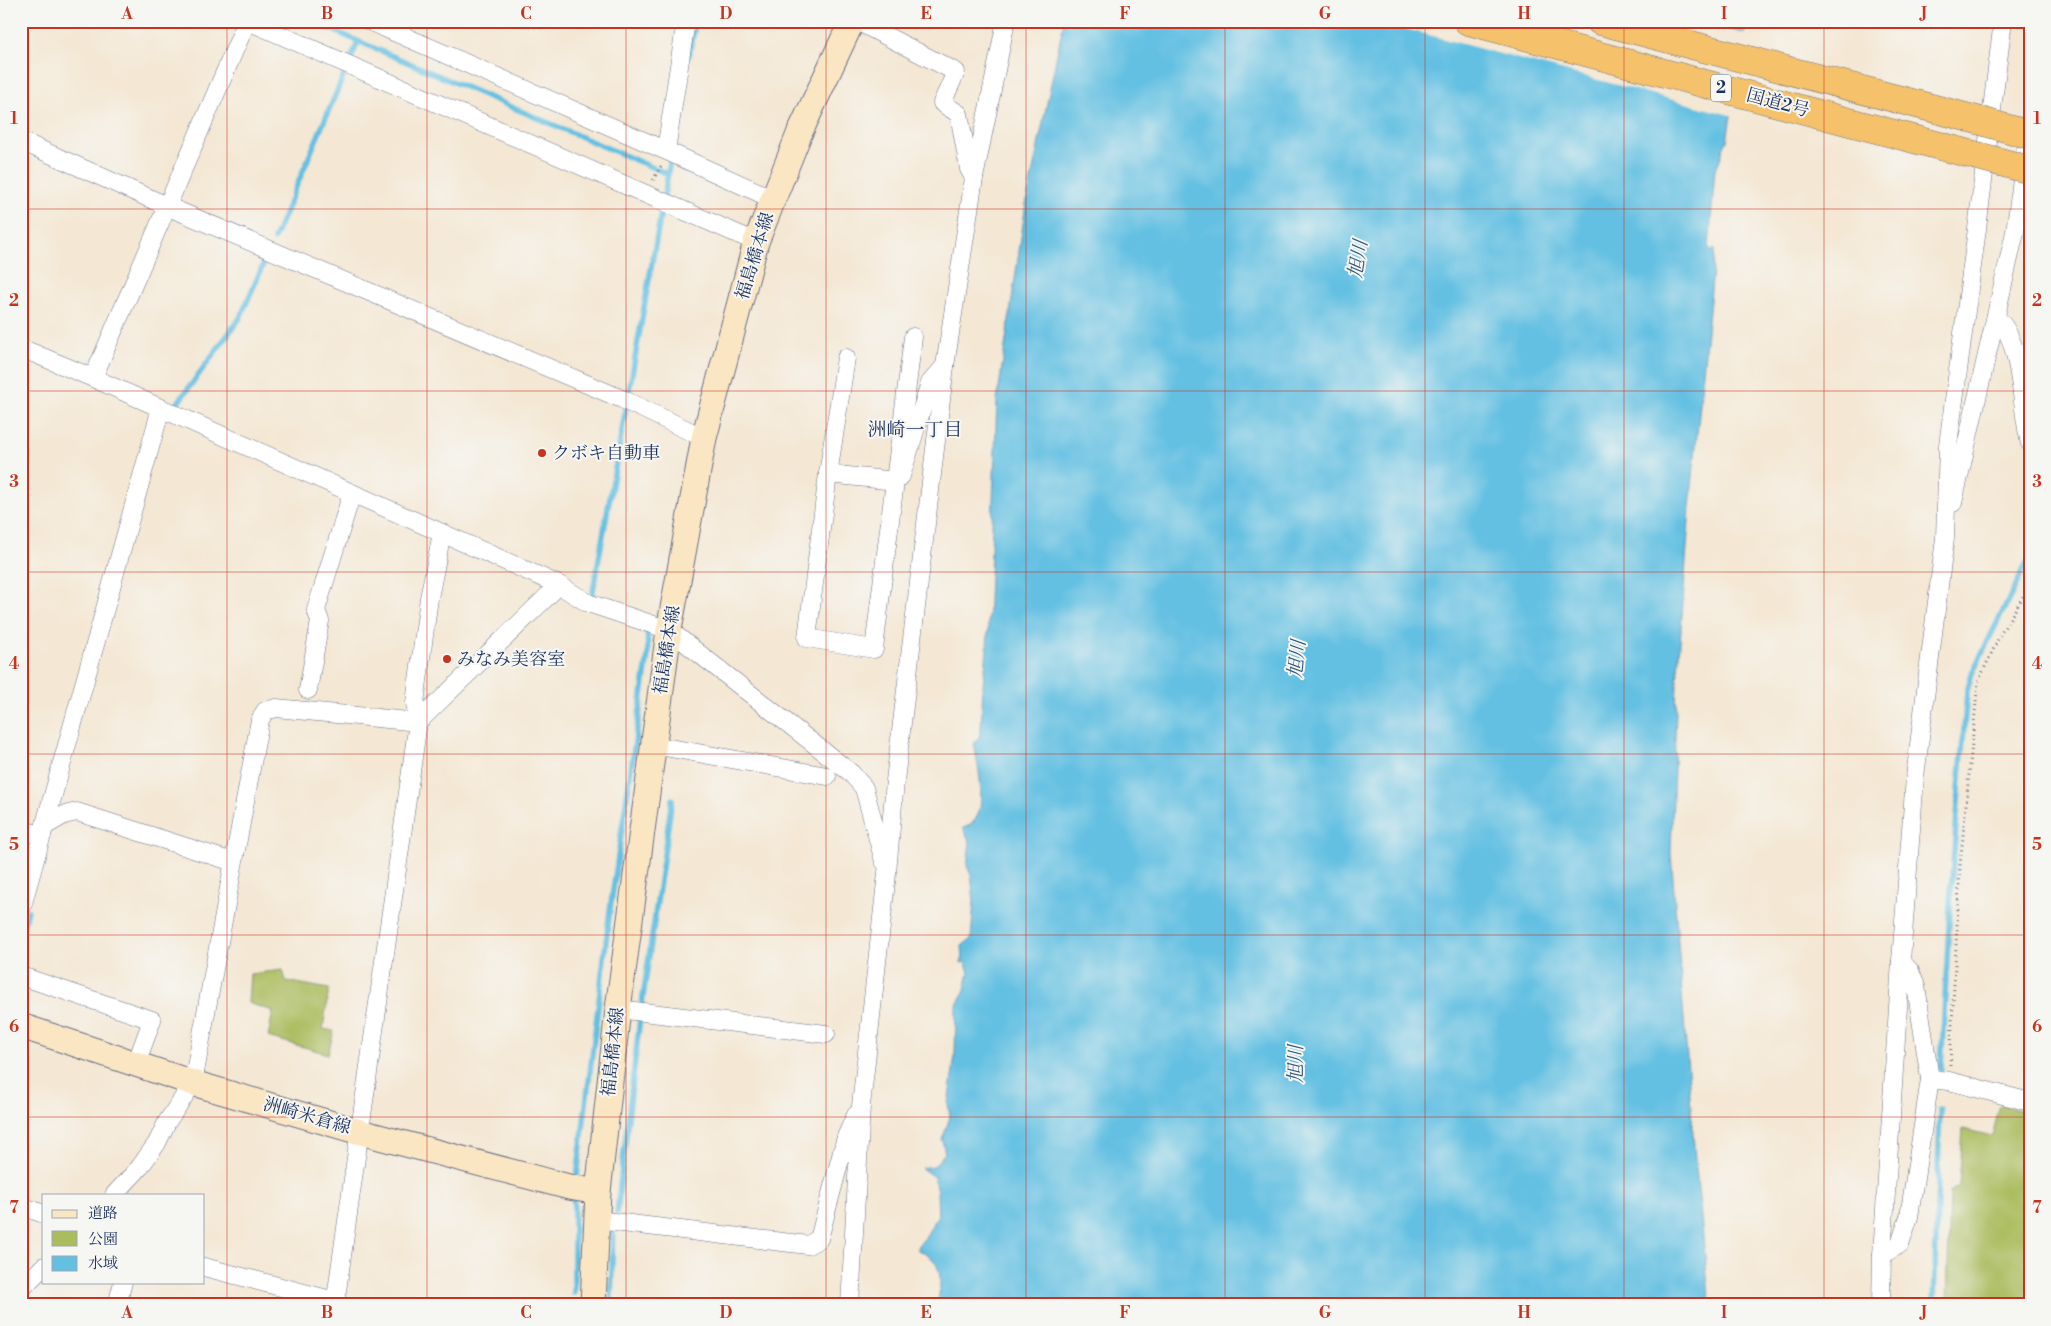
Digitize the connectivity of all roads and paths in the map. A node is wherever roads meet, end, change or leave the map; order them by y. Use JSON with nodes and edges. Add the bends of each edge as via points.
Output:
{"nodes":[{"id":1,"x":369,"y":21,"type":"edge"},
{"id":2,"x":686,"y":21,"type":"edge"},
{"id":3,"x":852,"y":21,"type":"edge"},
{"id":4,"x":858,"y":21,"type":"edge"},
{"id":5,"x":1006,"y":21,"type":"edge"},
{"id":6,"x":1468,"y":21,"type":"edge"},
{"id":7,"x":1600,"y":21,"type":"edge"},
{"id":8,"x":2002,"y":21,"type":"edge"},
{"id":9,"x":255,"y":23,"type":"edge"},
{"id":10,"x":2030,"y":120,"type":"edge"},
{"id":11,"x":2030,"y":135,"type":"edge"},
{"id":12,"x":21,"y":141,"type":"edge"},
{"id":13,"x":670,"y":152,"type":"junction"},
{"id":14,"x":2030,"y":170,"type":"edge"},
{"id":15,"x":974,"y":178,"type":"junction"},
{"id":16,"x":773,"y":199,"type":"junction"},
{"id":17,"x":168,"y":207,"type":"junction"},
{"id":18,"x":2023,"y":227,"type":"edge"},
{"id":19,"x":756,"y":242,"type":"junction"},
{"id":20,"x":1996,"y":318,"type":"junction"},
{"id":21,"x":913,"y":337,"type":"dead end"},
{"id":22,"x":21,"y":348,"type":"edge"},
{"id":23,"x":846,"y":358,"type":"dead end"},
{"id":24,"x":945,"y":366,"type":"junction"},
{"id":25,"x":93,"y":378,"type":"junction"},
{"id":26,"x":161,"y":408,"type":"junction"},
{"id":27,"x":704,"y":438,"type":"junction"},
{"id":28,"x":2030,"y":443,"type":"edge"},
{"id":29,"x":828,"y":474,"type":"junction"},
{"id":30,"x":896,"y":481,"type":"junction"},
{"id":31,"x":352,"y":493,"type":"junction"},
{"id":32,"x":442,"y":533,"type":"junction"},
{"id":33,"x":1944,"y":538,"type":"junction"},
{"id":34,"x":558,"y":585,"type":"junction"},
{"id":35,"x":2030,"y":585,"type":"edge"},
{"id":36,"x":655,"y":626,"type":"junction"},
{"id":37,"x":308,"y":690,"type":"dead end"},
{"id":38,"x":418,"y":722,"type":"junction"},
{"id":39,"x":653,"y":745,"type":"junction"},
{"id":40,"x":827,"y":776,"type":"dead end"},
{"id":41,"x":48,"y":826,"type":"junction"},
{"id":42,"x":21,"y":830,"type":"edge"},
{"id":43,"x":233,"y":862,"type":"junction"},
{"id":44,"x":887,"y":873,"type":"junction"},
{"id":45,"x":21,"y":910,"type":"edge"},
{"id":46,"x":1901,"y":961,"type":"junction"},
{"id":47,"x":21,"y":976,"type":"edge"},
{"id":48,"x":633,"y":1010,"type":"junction"},
{"id":49,"x":21,"y":1026,"type":"edge"},
{"id":50,"x":826,"y":1034,"type":"dead end"},
{"id":51,"x":136,"y":1064,"type":"junction"},
{"id":52,"x":1930,"y":1078,"type":"junction"},
{"id":53,"x":1949,"y":1081,"type":"junction"},
{"id":54,"x":193,"y":1083,"type":"junction"},
{"id":55,"x":2030,"y":1102,"type":"edge"},
{"id":56,"x":861,"y":1106,"type":"junction"},
{"id":57,"x":360,"y":1132,"type":"junction"},
{"id":58,"x":598,"y":1192,"type":"junction"},
{"id":59,"x":115,"y":1194,"type":"edge"},
{"id":60,"x":21,"y":1206,"type":"edge"},
{"id":61,"x":42,"y":1213,"type":"edge"},
{"id":62,"x":597,"y":1220,"type":"junction"},
{"id":63,"x":1882,"y":1255,"type":"junction"},
{"id":64,"x":205,"y":1267,"type":"edge"},
{"id":65,"x":42,"y":1268,"type":"edge"},
{"id":66,"x":122,"y":1284,"type":"edge"},
{"id":67,"x":21,"y":1289,"type":"edge"},
{"id":68,"x":335,"y":1303,"type":"edge"},
{"id":69,"x":117,"y":1305,"type":"edge"},
{"id":70,"x":593,"y":1305,"type":"edge"},
{"id":71,"x":850,"y":1305,"type":"edge"},
{"id":72,"x":1881,"y":1305,"type":"edge"}],
"edges":[{"from":1,"to":13,"type":"street"},
{"from":2,"to":13,"type":"street"},
{"from":3,"to":16,"type":"main road","name":"福島橋本線","via":[[800,132]]},
{"from":4,"to":15,"type":"street","via":[[956,72],[942,103],[958,114],[969,169]]},
{"from":5,"to":15,"type":"street"},
{"from":6,"to":14,"type":"highway","name":"国道2号","number":"2","bridge":true},
{"from":7,"to":11,"type":"highway","name":"国道2号","number":"2","bridge":true},
{"from":8,"to":33,"type":"street","via":[[1948,445]]},
{"from":9,"to":17,"type":"street"},
{"from":9,"to":19,"type":"street"},
{"from":10,"to":18,"type":"street"},
{"from":12,"to":17,"type":"street"},
{"from":13,"to":16,"type":"street"},
{"from":15,"to":24,"type":"street"},
{"from":16,"to":19,"type":"main road","name":"福島橋本線"},
{"from":17,"to":25,"type":"street"},
{"from":17,"to":27,"type":"street","via":[[626,401]]},
{"from":18,"to":20,"type":"street"},
{"from":19,"to":27,"type":"main road","name":"福島橋本線"},
{"from":20,"to":28,"type":"street","via":[[2006,329],[2014,350]]},
{"from":20,"to":33,"type":"street"},
{"from":21,"to":30,"type":"street"},
{"from":22,"to":25,"type":"street"},
{"from":23,"to":29,"type":"street"},
{"from":24,"to":30,"type":"street","via":[[930,383],[901,476]]},
{"from":24,"to":44,"type":"street","via":[[896,771]]},
{"from":25,"to":26,"type":"street"},
{"from":26,"to":31,"type":"street"},
{"from":26,"to":41,"type":"street"},
{"from":27,"to":36,"type":"main road","name":"福島橋本線"},
{"from":29,"to":30,"type":"street"},
{"from":29,"to":30,"type":"street","via":[[807,638],[874,649]]},
{"from":31,"to":32,"type":"street"},
{"from":31,"to":37,"type":"street","via":[[316,610],[320,620]]},
{"from":32,"to":34,"type":"street"},
{"from":32,"to":38,"type":"street","via":[[416,693]]},
{"from":33,"to":46,"type":"street","via":[[1915,777]]},
{"from":34,"to":36,"type":"street","via":[[588,603]]},
{"from":34,"to":38,"type":"street"},
{"from":35,"to":53,"type":"path","via":[[1986,664],[1976,694],[1960,866]]},
{"from":36,"to":39,"type":"main road","name":"福島橋本線"},
{"from":36,"to":44,"type":"street","via":[[851,773],[864,788]]},
{"from":38,"to":43,"type":"street","via":[[276,708],[265,711],[260,720]]},
{"from":38,"to":57,"type":"street"},
{"from":39,"to":40,"type":"street"},
{"from":39,"to":48,"type":"main road","name":"福島橋本線"},
{"from":41,"to":42,"type":"street"},
{"from":41,"to":43,"type":"street","via":[[64,815],[77,812]]},
{"from":41,"to":45,"type":"street"},
{"from":43,"to":54,"type":"street"},
{"from":44,"to":56,"type":"street"},
{"from":46,"to":52,"type":"street","via":[[1910,971],[1916,986]]},
{"from":46,"to":63,"type":"street"},
{"from":47,"to":51,"type":"street","via":[[152,1020]]},
{"from":48,"to":50,"type":"street"},
{"from":48,"to":58,"type":"main road","name":"福島橋本線"},
{"from":49,"to":51,"type":"main road","name":"洲崎米倉線"},
{"from":51,"to":54,"type":"main road","name":"洲崎米倉線"},
{"from":52,"to":53,"type":"street"},
{"from":52,"to":63,"type":"street","via":[[1909,1216],[1900,1244]]},
{"from":53,"to":55,"type":"street"},
{"from":54,"to":57,"type":"main road","name":"洲崎米倉線"},
{"from":54,"to":59,"type":"street","via":[[146,1159]]},
{"from":56,"to":62,"type":"street","via":[[846,1137],[819,1239],[808,1245]]},
{"from":56,"to":71,"type":"street"},
{"from":57,"to":58,"type":"main road","name":"洲崎米倉線"},
{"from":57,"to":68,"type":"street"},
{"from":58,"to":62,"type":"main road","name":"福島橋本線"},
{"from":60,"to":61,"type":"street"},
{"from":62,"to":70,"type":"main road","name":"福島橋本線"},
{"from":63,"to":72,"type":"street"},
{"from":64,"to":68,"type":"street"},
{"from":65,"to":67,"type":"street"},
{"from":66,"to":69,"type":"street"}]}
